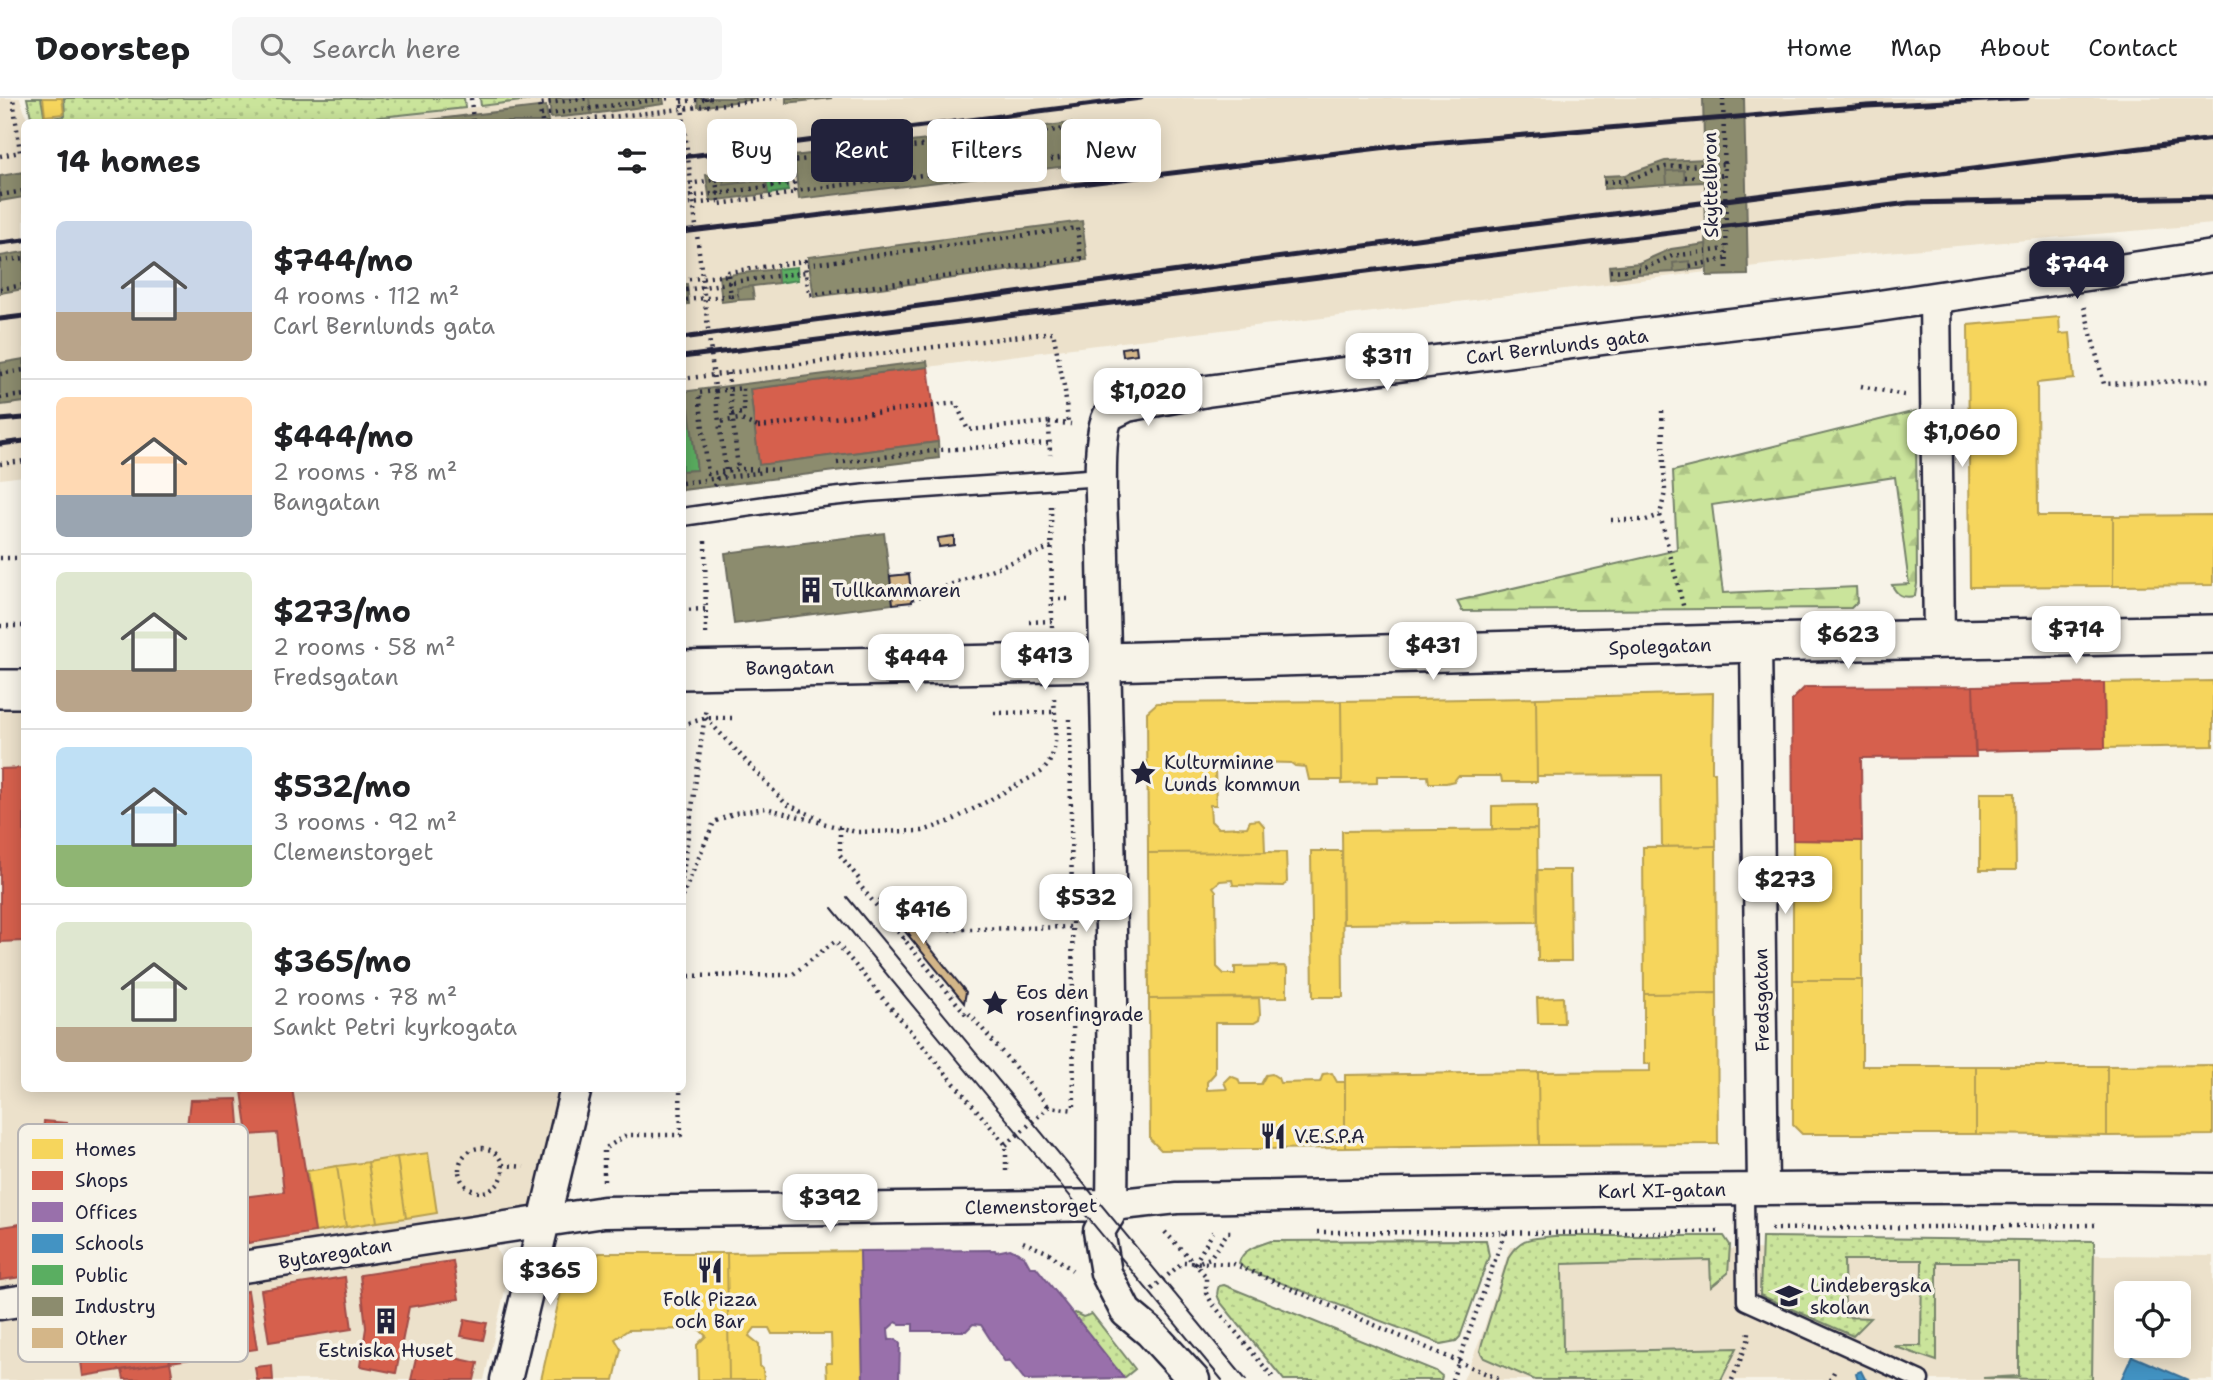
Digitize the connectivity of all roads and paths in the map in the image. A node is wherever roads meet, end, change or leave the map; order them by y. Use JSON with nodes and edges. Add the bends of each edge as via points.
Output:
{"nodes":[{"id":1,"x":13,"y":98,"type":"edge"},
{"id":2,"x":471,"y":98,"type":"edge"},
{"id":3,"x":589,"y":98,"type":"edge"},
{"id":4,"x":669,"y":98,"type":"edge"},
{"id":5,"x":710,"y":98,"type":"edge"},
{"id":6,"x":777,"y":98,"type":"edge"},
{"id":7,"x":1723,"y":98,"type":"edge"},
{"id":8,"x":663,"y":99,"type":"edge"},
{"id":9,"x":681,"y":100,"type":"edge"},
{"id":10,"x":707,"y":106,"type":"junction"},
{"id":11,"x":541,"y":115,"type":"junction"},
{"id":12,"x":473,"y":119,"type":"edge"},
{"id":13,"x":542,"y":119,"type":"edge"},
{"id":14,"x":594,"y":119,"type":"edge"},
{"id":15,"x":683,"y":119,"type":"edge"},
{"id":16,"x":686,"y":142,"type":"edge"},
{"id":17,"x":0,"y":156,"type":"edge"},
{"id":18,"x":1724,"y":164,"type":"junction"},
{"id":19,"x":1724,"y":175,"type":"junction"},
{"id":20,"x":1685,"y":177,"type":"dead end"},
{"id":21,"x":1604,"y":182,"type":"dead end"},
{"id":22,"x":691,"y":183,"type":"junction"},
{"id":23,"x":794,"y":183,"type":"junction"},
{"id":24,"x":686,"y":184,"type":"edge"},
{"id":25,"x":795,"y":191,"type":"junction"},
{"id":26,"x":21,"y":192,"type":"edge"},
{"id":27,"x":0,"y":195,"type":"edge"},
{"id":28,"x":686,"y":197,"type":"edge"},
{"id":29,"x":692,"y":197,"type":"junction"},
{"id":30,"x":719,"y":201,"type":"junction"},
{"id":31,"x":686,"y":205,"type":"edge"},
{"id":32,"x":1726,"y":249,"type":"junction"},
{"id":33,"x":2213,"y":256,"type":"edge"},
{"id":34,"x":21,"y":258,"type":"edge"},
{"id":35,"x":1726,"y":258,"type":"junction"},
{"id":36,"x":0,"y":261,"type":"edge"},
{"id":37,"x":805,"y":265,"type":"junction"},
{"id":38,"x":1690,"y":266,"type":"dead end"},
{"id":39,"x":806,"y":271,"type":"junction"},
{"id":40,"x":1609,"y":271,"type":"dead end"},
{"id":41,"x":1727,"y":272,"type":"dead end"},
{"id":42,"x":728,"y":275,"type":"junction"},
{"id":43,"x":2076,"y":276,"type":"junction"},
{"id":44,"x":686,"y":280,"type":"edge"},
{"id":45,"x":21,"y":286,"type":"edge"},
{"id":46,"x":703,"y":287,"type":"junction"},
{"id":47,"x":0,"y":289,"type":"edge"},
{"id":48,"x":686,"y":290,"type":"edge"},
{"id":49,"x":705,"y":298,"type":"junction"},
{"id":50,"x":1934,"y":298,"type":"junction"},
{"id":51,"x":686,"y":300,"type":"edge"},
{"id":52,"x":21,"y":370,"type":"edge"},
{"id":53,"x":728,"y":373,"type":"junction"},
{"id":54,"x":0,"y":374,"type":"edge"},
{"id":55,"x":686,"y":378,"type":"edge"},
{"id":56,"x":2213,"y":380,"type":"edge"},
{"id":57,"x":1861,"y":386,"type":"dead end"},
{"id":58,"x":716,"y":391,"type":"junction"},
{"id":59,"x":21,"y":395,"type":"edge"},
{"id":60,"x":0,"y":398,"type":"edge"},
{"id":61,"x":1936,"y":402,"type":"junction"},
{"id":62,"x":1662,"y":411,"type":"dead end"},
{"id":63,"x":732,"y":414,"type":"junction"},
{"id":64,"x":719,"y":422,"type":"junction"},
{"id":65,"x":1068,"y":423,"type":"dead end"},
{"id":66,"x":1050,"y":443,"type":"junction"},
{"id":67,"x":21,"y":461,"type":"edge"},
{"id":68,"x":837,"y":463,"type":"dead end"},
{"id":69,"x":0,"y":464,"type":"edge"},
{"id":70,"x":738,"y":469,"type":"junction"},
{"id":71,"x":726,"y":472,"type":"junction"},
{"id":72,"x":1102,"y":477,"type":"junction"},
{"id":73,"x":717,"y":479,"type":"junction"},
{"id":74,"x":1050,"y":479,"type":"junction"},
{"id":75,"x":686,"y":483,"type":"edge"},
{"id":76,"x":705,"y":514,"type":"junction"},
{"id":77,"x":1660,"y":515,"type":"junction"},
{"id":78,"x":686,"y":516,"type":"edge"},
{"id":79,"x":1611,"y":520,"type":"dead end"},
{"id":80,"x":1052,"y":547,"type":"junction"},
{"id":81,"x":0,"y":558,"type":"edge"},
{"id":82,"x":21,"y":558,"type":"edge"},
{"id":83,"x":912,"y":599,"type":"dead end"},
{"id":84,"x":706,"y":609,"type":"junction"},
{"id":85,"x":686,"y":610,"type":"edge"},
{"id":86,"x":1052,"y":621,"type":"junction"},
{"id":87,"x":1029,"y":622,"type":"dead end"},
{"id":88,"x":0,"y":626,"type":"edge"},
{"id":89,"x":21,"y":626,"type":"edge"},
{"id":90,"x":2213,"y":634,"type":"edge"},
{"id":91,"x":706,"y":639,"type":"dead end"},
{"id":92,"x":1939,"y":640,"type":"junction"},
{"id":93,"x":1756,"y":643,"type":"junction"},
{"id":94,"x":1692,"y":645,"type":"junction"},
{"id":95,"x":1107,"y":662,"type":"junction"},
{"id":96,"x":1053,"y":663,"type":"junction"},
{"id":97,"x":694,"y":683,"type":"edge"},
{"id":98,"x":0,"y":689,"type":"edge"},
{"id":99,"x":21,"y":689,"type":"edge"},
{"id":100,"x":1055,"y":712,"type":"junction"},
{"id":101,"x":994,"y":713,"type":"dead end"},
{"id":102,"x":706,"y":718,"type":"junction"},
{"id":103,"x":733,"y":718,"type":"dead end"},
{"id":104,"x":1070,"y":719,"type":"dead end"},
{"id":105,"x":686,"y":724,"type":"edge"},
{"id":106,"x":839,"y":827,"type":"junction"},
{"id":107,"x":686,"y":853,"type":"edge"},
{"id":108,"x":686,"y":888,"type":"edge"},
{"id":109,"x":1072,"y":927,"type":"junction"},
{"id":110,"x":904,"y":939,"type":"junction"},
{"id":111,"x":686,"y":976,"type":"edge"},
{"id":112,"x":575,"y":1092,"type":"edge"},
{"id":113,"x":680,"y":1092,"type":"edge"},
{"id":114,"x":1049,"y":1107,"type":"junction"},
{"id":115,"x":1074,"y":1110,"type":"junction"},
{"id":116,"x":1084,"y":1110,"type":"dead end"},
{"id":117,"x":1006,"y":1145,"type":"junction"},
{"id":118,"x":503,"y":1165,"type":"junction"},
{"id":119,"x":525,"y":1167,"type":"dead end"},
{"id":120,"x":1006,"y":1179,"type":"dead end"},
{"id":121,"x":605,"y":1188,"type":"dead end"},
{"id":122,"x":1754,"y":1189,"type":"junction"},
{"id":123,"x":2213,"y":1189,"type":"edge"},
{"id":124,"x":1146,"y":1200,"type":"junction"},
{"id":125,"x":1112,"y":1205,"type":"junction"},
{"id":126,"x":545,"y":1222,"type":"junction"},
{"id":127,"x":2097,"y":1225,"type":"dead end"},
{"id":128,"x":1744,"y":1230,"type":"junction"},
{"id":129,"x":1310,"y":1232,"type":"dead end"},
{"id":130,"x":1505,"y":1232,"type":"junction"},
{"id":131,"x":1237,"y":1233,"type":"dead end"},
{"id":132,"x":1194,"y":1264,"type":"junction"},
{"id":133,"x":248,"y":1267,"type":"edge"},
{"id":134,"x":18,"y":1301,"type":"edge"},
{"id":135,"x":1746,"y":1301,"type":"junction"},
{"id":136,"x":0,"y":1304,"type":"edge"},
{"id":137,"x":1126,"y":1312,"type":"junction"},
{"id":138,"x":1460,"y":1363,"type":"junction"},
{"id":139,"x":506,"y":1380,"type":"edge"},
{"id":140,"x":1194,"y":1380,"type":"edge"},
{"id":141,"x":1275,"y":1380,"type":"edge"},
{"id":142,"x":1452,"y":1380,"type":"edge"},
{"id":143,"x":1501,"y":1380,"type":"edge"},
{"id":144,"x":1732,"y":1380,"type":"edge"},
{"id":145,"x":1920,"y":1380,"type":"edge"}],
"edges":[{"from":1,"to":17,"type":"path","via":[[20,152]]},
{"from":2,"to":12,"type":"path"},
{"from":3,"to":11,"type":"path","via":[[540,104]]},
{"from":4,"to":8,"type":"path"},
{"from":5,"to":9,"type":"path","bridge":true},
{"from":5,"to":10,"type":"path"},
{"from":6,"to":10,"type":"path"},
{"from":7,"to":18,"type":"path","name":"Skyttelbron","bridge":true},
{"from":8,"to":11,"type":"path"},
{"from":9,"to":15,"type":"path","bridge":true},
{"from":10,"to":14,"type":"path"},
{"from":11,"to":13,"type":"path"},
{"from":16,"to":22,"type":"path","bridge":true},
{"from":18,"to":19,"type":"path","name":"Skyttelbron","bridge":true},
{"from":18,"to":21,"type":"path","via":[[1666,167],[1624,181]]},
{"from":19,"to":20,"type":"path"},
{"from":19,"to":32,"type":"path","name":"Skyttelbron","bridge":true},
{"from":22,"to":24,"type":"path","bridge":true},
{"from":22,"to":29,"type":"path","bridge":true},
{"from":22,"to":30,"type":"path","via":[[722,179],[716,180]]},
{"from":23,"to":25,"type":"path"},
{"from":23,"to":25,"type":"path","via":[[792,161],[1065,129],[1068,158]]},
{"from":23,"to":29,"type":"path","bridge":true},
{"from":25,"to":30,"type":"path"},
{"from":26,"to":27,"type":"path"},
{"from":28,"to":29,"type":"path","bridge":true},
{"from":29,"to":46,"type":"path","bridge":true},
{"from":30,"to":31,"type":"path"},
{"from":32,"to":35,"type":"path","name":"Skyttelbron","bridge":true},
{"from":32,"to":40,"type":"path","via":[[1672,256],[1642,269]]},
{"from":33,"to":43,"type":"street","name":"Carl Bernlunds gata"},
{"from":34,"to":36,"type":"path"},
{"from":35,"to":38,"type":"path"},
{"from":35,"to":41,"type":"path","name":"Skyttelbron","bridge":true},
{"from":37,"to":39,"type":"path"},
{"from":37,"to":39,"type":"path","via":[[1077,228],[1081,258],[809,295]]},
{"from":37,"to":42,"type":"path","via":[[805,261],[728,271]]},
{"from":39,"to":46,"type":"path","bridge":true},
{"from":42,"to":44,"type":"path"},
{"from":42,"to":49,"type":"path","bridge":true,"via":[[731,296],[736,295]]},
{"from":43,"to":50,"type":"street","name":"Carl Bernlunds gata"},
{"from":43,"to":56,"type":"path","via":[[2104,384]]},
{"from":45,"to":47,"type":"path"},
{"from":46,"to":48,"type":"path","bridge":true},
{"from":46,"to":49,"type":"path","bridge":true},
{"from":49,"to":51,"type":"path","bridge":true},
{"from":49,"to":58,"type":"path","bridge":true},
{"from":50,"to":61,"type":"street"},
{"from":50,"to":72,"type":"street","name":"Carl Bernlunds gata","via":[[1208,391],[1127,406],[1105,421]]},
{"from":52,"to":54,"type":"path"},
{"from":53,"to":55,"type":"path"},
{"from":53,"to":63,"type":"path"},
{"from":53,"to":65,"type":"path","via":[[1053,332]]},
{"from":57,"to":61,"type":"path"},
{"from":58,"to":63,"type":"path","bridge":true,"via":[[743,388],[744,413]]},
{"from":58,"to":64,"type":"path","bridge":true},
{"from":58,"to":71,"type":"path","via":[[699,393],[708,474]]},
{"from":59,"to":60,"type":"path"},
{"from":61,"to":92,"type":"street"},
{"from":62,"to":77,"type":"path","via":[[1665,492]]},
{"from":63,"to":70,"type":"path"},
{"from":64,"to":66,"type":"path","bridge":true,"via":[[739,419],[758,427],[956,403],[968,430],[1049,422]]},
{"from":64,"to":71,"type":"path"},
{"from":66,"to":68,"type":"path"},
{"from":66,"to":74,"type":"path"},
{"from":67,"to":69,"type":"path"},
{"from":70,"to":71,"type":"path"},
{"from":70,"to":73,"type":"path","via":[[780,470]]},
{"from":71,"to":73,"type":"path"},
{"from":72,"to":74,"type":"lane"},
{"from":72,"to":95,"type":"street","name":"Carl Bernlunds gata"},
{"from":73,"to":75,"type":"path"},
{"from":74,"to":76,"type":"lane","via":[[806,499]]},
{"from":74,"to":80,"type":"path"},
{"from":76,"to":78,"type":"lane"},
{"from":76,"to":84,"type":"path"},
{"from":77,"to":79,"type":"path","via":[[1646,520]]},
{"from":77,"to":94,"type":"path"},
{"from":80,"to":83,"type":"path"},
{"from":80,"to":86,"type":"path"},
{"from":81,"to":82,"type":"path"},
{"from":84,"to":85,"type":"path"},
{"from":84,"to":91,"type":"path"},
{"from":86,"to":87,"type":"path"},
{"from":86,"to":96,"type":"path"},
{"from":88,"to":89,"type":"path"},
{"from":90,"to":92,"type":"street","name":"Spolegatan"},
{"from":92,"to":93,"type":"street","name":"Spolegatan"},
{"from":93,"to":94,"type":"street","name":"Spolegatan"},
{"from":93,"to":122,"type":"street","name":"Fredsgatan"},
{"from":94,"to":95,"type":"street","name":"Spolegatan"},
{"from":95,"to":96,"type":"street","name":"Bangatan"},
{"from":95,"to":125,"type":"street","name":"Clemenstorget"},
{"from":96,"to":97,"type":"street","name":"Bangatan"},
{"from":96,"to":100,"type":"path"},
{"from":97,"to":102,"type":"path"},
{"from":98,"to":99,"type":"street"},
{"from":100,"to":101,"type":"path"},
{"from":100,"to":106,"type":"path","via":[[1051,763],[951,821],[923,831],[856,832]]},
{"from":102,"to":103,"type":"path"},
{"from":102,"to":105,"type":"path"},
{"from":102,"to":106,"type":"path","via":[[786,804]]},
{"from":102,"to":107,"type":"path"},
{"from":104,"to":109,"type":"path"},
{"from":106,"to":108,"type":"path","via":[[766,808],[724,817],[714,822]]},
{"from":106,"to":110,"type":"path","via":[[840,855]]},
{"from":109,"to":110,"type":"path","via":[[916,930]]},
{"from":109,"to":115,"type":"path"},
{"from":110,"to":114,"type":"path"},
{"from":111,"to":117,"type":"path","via":[[792,975],[835,941]]},
{"from":112,"to":126,"type":"street"},
{"from":113,"to":121,"type":"path","via":[[681,1135],[627,1135],[604,1149]]},
{"from":114,"to":115,"type":"path"},
{"from":114,"to":117,"type":"path"},
{"from":115,"to":116,"type":"path"},
{"from":117,"to":120,"type":"path"},
{"from":118,"to":118,"type":"path","via":[[490,1149],[474,1148],[463,1157],[459,1171],[470,1189],[485,1192],[498,1185]]},
{"from":118,"to":119,"type":"path"},
{"from":122,"to":123,"type":"street","name":"Karl XI-gatan"},
{"from":122,"to":124,"type":"street","name":"Karl XI-gatan"},
{"from":122,"to":128,"type":"lane"},
{"from":124,"to":125,"type":"street","name":"Karl XI-gatan"},
{"from":124,"to":132,"type":"path","via":[[1164,1231]]},
{"from":125,"to":126,"type":"street","name":"Clemenstorget","via":[[604,1212]]},
{"from":125,"to":137,"type":"street","via":[[1099,1231],[1106,1273]]},
{"from":126,"to":133,"type":"street","name":"Bytaregatan"},
{"from":126,"to":139,"type":"street"},
{"from":127,"to":128,"type":"path"},
{"from":128,"to":130,"type":"path"},
{"from":128,"to":135,"type":"lane"},
{"from":129,"to":130,"type":"path"},
{"from":130,"to":138,"type":"path"},
{"from":131,"to":132,"type":"path","via":[[1228,1233],[1210,1258]]},
{"from":132,"to":137,"type":"path","via":[[1183,1262]]},
{"from":132,"to":138,"type":"path","via":[[1234,1264]]},
{"from":132,"to":141,"type":"path","via":[[1206,1276],[1206,1293],[1212,1303]]},
{"from":134,"to":136,"type":"street","name":"Bytaregatan"},
{"from":135,"to":144,"type":"path","via":[[1748,1341]]},
{"from":135,"to":145,"type":"lane"},
{"from":137,"to":140,"type":"street"},
{"from":138,"to":142,"type":"path"},
{"from":138,"to":143,"type":"path"}]}
